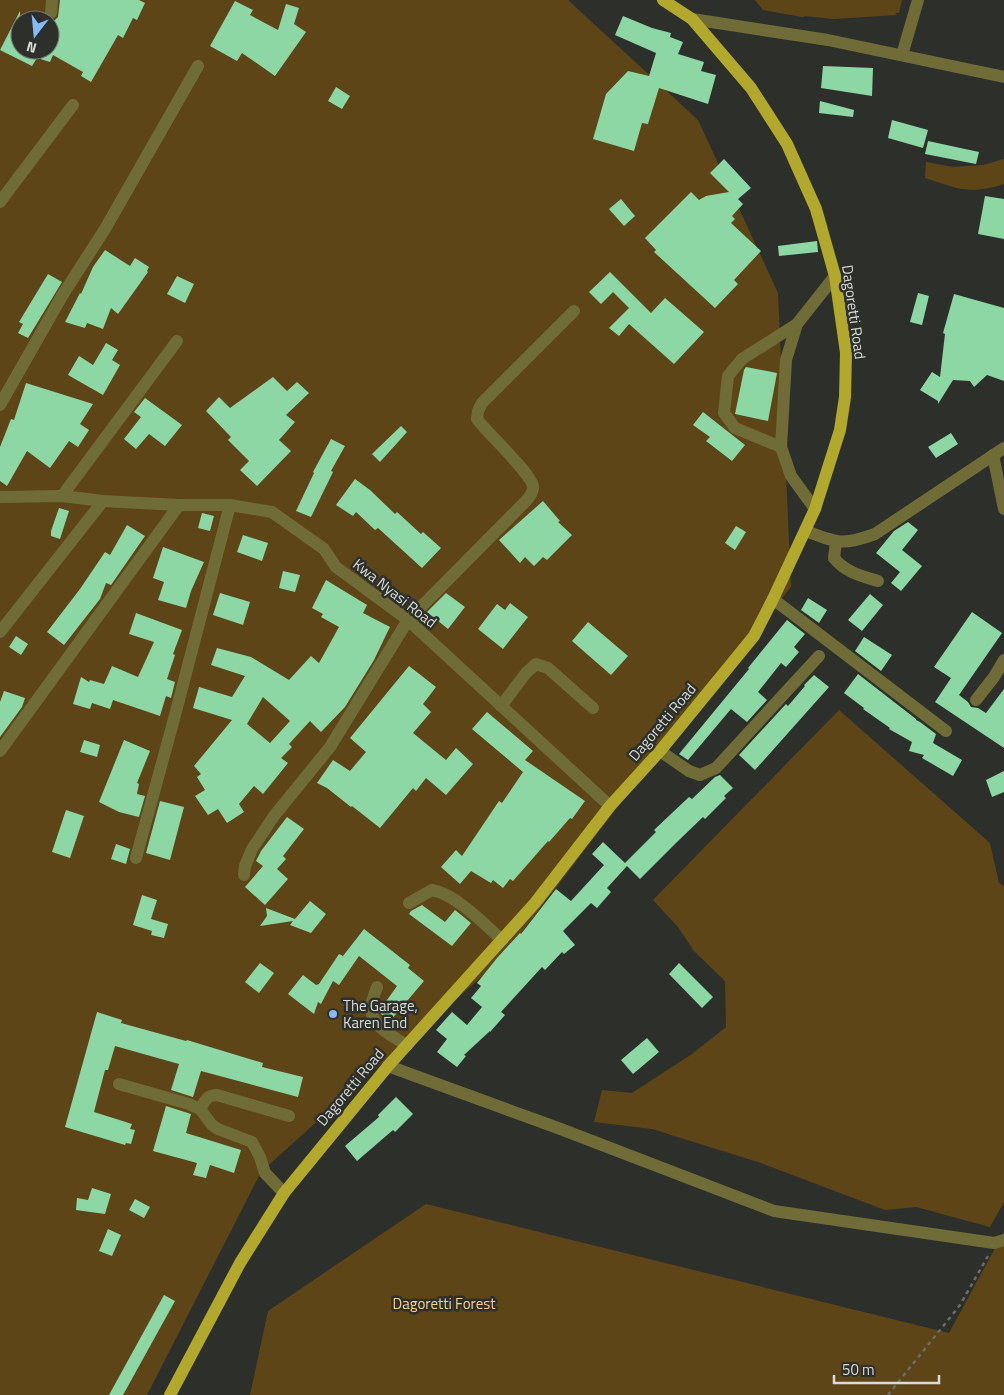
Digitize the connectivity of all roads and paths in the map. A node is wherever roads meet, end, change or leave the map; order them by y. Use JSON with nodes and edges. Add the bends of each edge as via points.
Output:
{"nodes":[{"id":1,"x":663,"y":0,"type":"edge"},
{"id":2,"x":918,"y":0,"type":"edge"},
{"id":3,"x":692,"y":19,"type":"junction"},
{"id":4,"x":902,"y":55,"type":"junction"},
{"id":5,"x":198,"y":66,"type":"dead end"},
{"id":6,"x":1004,"y":77,"type":"edge"},
{"id":7,"x":73,"y":105,"type":"dead end"},
{"id":8,"x":0,"y":202,"type":"edge"},
{"id":9,"x":835,"y":276,"type":"junction"},
{"id":10,"x":574,"y":311,"type":"dead end"},
{"id":11,"x":797,"y":324,"type":"junction"},
{"id":12,"x":177,"y":341,"type":"dead end"},
{"id":13,"x":0,"y":405,"type":"edge"},
{"id":14,"x":781,"y":447,"type":"junction"},
{"id":15,"x":1004,"y":448,"type":"edge"},
{"id":16,"x":993,"y":455,"type":"junction"},
{"id":17,"x":62,"y":496,"type":"junction"},
{"id":18,"x":0,"y":497,"type":"edge"},
{"id":19,"x":103,"y":501,"type":"junction"},
{"id":20,"x":179,"y":505,"type":"junction"},
{"id":21,"x":230,"y":505,"type":"junction"},
{"id":22,"x":815,"y":509,"type":"junction"},
{"id":23,"x":1004,"y":510,"type":"edge"},
{"id":24,"x":806,"y":530,"type":"junction"},
{"id":25,"x":836,"y":542,"type":"junction"},
{"id":26,"x":878,"y":581,"type":"dead end"},
{"id":27,"x":773,"y":600,"type":"junction"},
{"id":28,"x":408,"y":620,"type":"junction"},
{"id":29,"x":0,"y":632,"type":"edge"},
{"id":30,"x":819,"y":656,"type":"dead end"},
{"id":31,"x":1004,"y":660,"type":"edge"},
{"id":32,"x":976,"y":700,"type":"dead end"},
{"id":33,"x":502,"y":706,"type":"junction"},
{"id":34,"x":593,"y":708,"type":"dead end"},
{"id":35,"x":946,"y":731,"type":"dead end"},
{"id":36,"x":0,"y":751,"type":"edge"},
{"id":37,"x":660,"y":751,"type":"junction"},
{"id":38,"x":610,"y":806,"type":"junction"},
{"id":39,"x":136,"y":858,"type":"dead end"},
{"id":40,"x":244,"y":875,"type":"dead end"},
{"id":41,"x":409,"y":903,"type":"dead end"},
{"id":42,"x":502,"y":940,"type":"junction"},
{"id":43,"x":377,"y":987,"type":"dead end"},
{"id":44,"x":407,"y":1045,"type":"junction"},
{"id":45,"x":388,"y":1066,"type":"junction"},
{"id":46,"x":119,"y":1084,"type":"dead end"},
{"id":47,"x":200,"y":1109,"type":"junction"},
{"id":48,"x":289,"y":1116,"type":"dead end"},
{"id":49,"x":284,"y":1193,"type":"junction"},
{"id":50,"x":999,"y":1242,"type":"edge"},
{"id":51,"x":170,"y":1395,"type":"edge"},
{"id":52,"x":888,"y":1395,"type":"edge"}],
"edges":[{"from":1,"to":3,"type":"main road","name":"Dagoretti Road"},
{"from":2,"to":4,"type":"street"},
{"from":3,"to":4,"type":"street"},
{"from":3,"to":9,"type":"main road","name":"Dagoretti Road","via":[[751,88],[787,144],[816,209]]},
{"from":4,"to":6,"type":"street"},
{"from":5,"to":13,"type":"street"},
{"from":7,"to":8,"type":"street"},
{"from":9,"to":11,"type":"street"},
{"from":9,"to":22,"type":"main road","name":"Dagoretti Road","via":[[846,353],[845,397],[840,430]]},
{"from":10,"to":28,"type":"street","via":[[478,411],[477,419],[483,428],[528,477],[533,487],[531,493]]},
{"from":11,"to":14,"type":"street","via":[[786,360]]},
{"from":11,"to":14,"type":"street","via":[[742,359],[728,376],[724,413],[735,428]]},
{"from":12,"to":17,"type":"street"},
{"from":14,"to":22,"type":"street","via":[[791,476]]},
{"from":15,"to":16,"type":"street"},
{"from":16,"to":23,"type":"street"},
{"from":16,"to":25,"type":"street","via":[[875,534],[856,541]]},
{"from":17,"to":18,"type":"street","name":"Kwa Nyasi Road"},
{"from":17,"to":19,"type":"street","name":"Kwa Nyasi Road"},
{"from":19,"to":20,"type":"street","name":"Kwa Nyasi Road"},
{"from":19,"to":29,"type":"street"},
{"from":20,"to":21,"type":"street","name":"Kwa Nyasi Road"},
{"from":20,"to":36,"type":"street"},
{"from":21,"to":28,"type":"street","name":"Kwa Nyasi Road","via":[[272,512],[324,549],[336,567]]},
{"from":21,"to":39,"type":"street"},
{"from":22,"to":24,"type":"main road","name":"Dagoretti Road"},
{"from":24,"to":25,"type":"street"},
{"from":24,"to":27,"type":"main road","name":"Dagoretti Road"},
{"from":25,"to":26,"type":"street","via":[[834,558],[838,563],[847,570]]},
{"from":27,"to":35,"type":"street"},
{"from":27,"to":37,"type":"main road","name":"Dagoretti Road","via":[[754,636]]},
{"from":28,"to":33,"type":"street","name":"Kwa Nyasi Road"},
{"from":28,"to":40,"type":"street","via":[[330,748],[274,816],[252,849]]},
{"from":30,"to":37,"type":"street","via":[[716,768],[700,775]]},
{"from":31,"to":32,"type":"street"},
{"from":33,"to":34,"type":"street","via":[[536,664],[548,668]]},
{"from":33,"to":38,"type":"street","name":"Kwa Nyasi Road"},
{"from":37,"to":38,"type":"main road","name":"Dagoretti Road"},
{"from":38,"to":42,"type":"main road","name":"Dagoretti Road"},
{"from":41,"to":42,"type":"street","via":[[432,890],[442,892]]},
{"from":42,"to":44,"type":"main road","name":"Dagoretti Road"},
{"from":43,"to":44,"type":"street","via":[[371,1005],[375,1021]]},
{"from":44,"to":45,"type":"main road","name":"Dagoretti Road"},
{"from":45,"to":49,"type":"main road","name":"Dagoretti Road"},
{"from":45,"to":50,"type":"street","via":[[774,1212]]},
{"from":46,"to":47,"type":"street"},
{"from":47,"to":48,"type":"street","via":[[211,1095]]},
{"from":47,"to":49,"type":"street","via":[[218,1129],[252,1142],[264,1173]]},
{"from":49,"to":51,"type":"main road","name":"Dagoretti Road","via":[[240,1263]]},
{"from":50,"to":52,"type":"path","via":[[960,1306]]}]}
